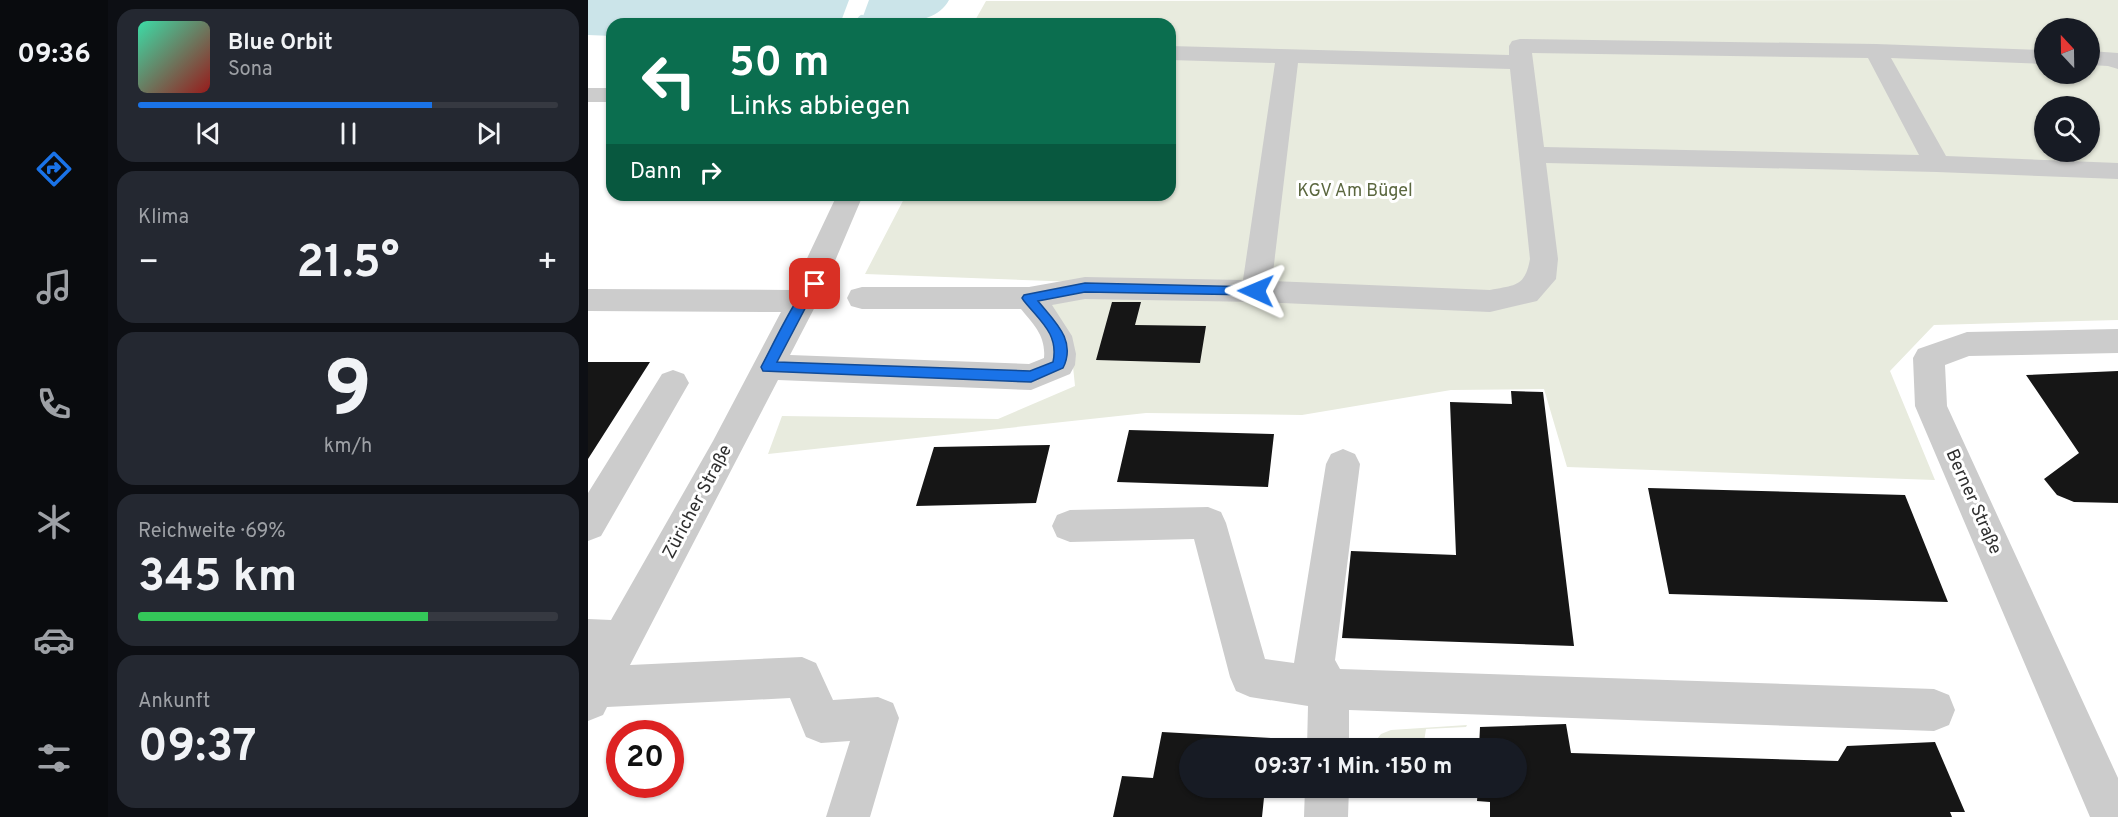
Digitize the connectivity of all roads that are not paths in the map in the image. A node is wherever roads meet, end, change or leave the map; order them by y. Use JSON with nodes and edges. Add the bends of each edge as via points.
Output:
{"nodes":[{"id":1,"x":1519,"y":45,"type":"junction"},
{"id":2,"x":1876,"y":51,"type":"junction"},
{"id":3,"x":1176,"y":53,"type":"edge"},
{"id":4,"x":1287,"y":56,"type":"junction"},
{"id":5,"x":2034,"y":57,"type":"edge"},
{"id":6,"x":2100,"y":58,"type":"edge"},
{"id":7,"x":2118,"y":62,"type":"edge"},
{"id":8,"x":588,"y":86,"type":"edge"},
{"id":9,"x":606,"y":87,"type":"edge"},
{"id":10,"x":588,"y":94,"type":"edge"},
{"id":11,"x":606,"y":95,"type":"edge"},
{"id":12,"x":1531,"y":155,"type":"junction"},
{"id":13,"x":1937,"y":164,"type":"junction"},
{"id":14,"x":2118,"y":171,"type":"edge"},
{"id":15,"x":847,"y":201,"type":"edge"},
{"id":16,"x":869,"y":201,"type":"edge"},
{"id":17,"x":1256,"y":291,"type":"junction"},
{"id":18,"x":862,"y":298,"type":"dead end"},
{"id":19,"x":1029,"y":298,"type":"junction"},
{"id":20,"x":588,"y":300,"type":"edge"},
{"id":21,"x":803,"y":301,"type":"junction"},
{"id":22,"x":2118,"y":341,"type":"edge"},
{"id":23,"x":768,"y":367,"type":"junction"},
{"id":24,"x":673,"y":383,"type":"dead end"},
{"id":25,"x":1343,"y":464,"type":"dead end"},
{"id":26,"x":588,"y":525,"type":"edge"},
{"id":27,"x":1070,"y":526,"type":"dead end"},
{"id":28,"x":605,"y":639,"type":"edge"},
{"id":29,"x":1329,"y":689,"type":"junction"},
{"id":30,"x":592,"y":694,"type":"edge"},
{"id":31,"x":1934,"y":710,"type":"dead end"},
{"id":32,"x":1328,"y":738,"type":"edge"},
{"id":33,"x":1327,"y":798,"type":"edge"},
{"id":34,"x":848,"y":817,"type":"edge"},
{"id":35,"x":1326,"y":817,"type":"edge"},
{"id":36,"x":2114,"y":817,"type":"edge"}],
"edges":[{"from":1,"to":2,"type":"street"},
{"from":1,"to":4,"type":"street"},
{"from":1,"to":12,"type":"street"},
{"from":2,"to":5,"type":"street"},
{"from":2,"to":13,"type":"street"},
{"from":3,"to":4,"type":"street"},
{"from":4,"to":17,"type":"street"},
{"from":6,"to":7,"type":"street"},
{"from":8,"to":9,"type":"street"},
{"from":10,"to":11,"type":"street"},
{"from":12,"to":13,"type":"street"},
{"from":12,"to":17,"type":"street","via":[[1544,259],[1541,279],[1526,293],[1490,301]]},
{"from":13,"to":14,"type":"street"},
{"from":15,"to":21,"type":"street","name":"Züricher Straße"},
{"from":16,"to":21,"type":"street","name":"Züricher Straße"},
{"from":17,"to":19,"type":"street","via":[[1085,288]]},
{"from":18,"to":19,"type":"street"},
{"from":19,"to":23,"type":"street","via":[[1059,335],[1062,351],[1059,365],[1031,377]]},
{"from":20,"to":21,"type":"street"},
{"from":21,"to":23,"type":"street","name":"Züricher Straße"},
{"from":22,"to":36,"type":"street","name":"Berner Straße","via":[[1967,344],[1929,358],[1931,406]]},
{"from":23,"to":28,"type":"street","name":"Züricher Straße","via":[[707,487]]},
{"from":24,"to":26,"type":"street"},
{"from":25,"to":29,"type":"street","via":[[1314,663]]},
{"from":27,"to":29,"type":"street","via":[[1208,523],[1250,678]]},
{"from":28,"to":30,"type":"street","name":"Züricher Straße"},
{"from":29,"to":31,"type":"street"},
{"from":29,"to":32,"type":"street"},
{"from":30,"to":34,"type":"street","via":[[802,677],[821,722],[878,718]]},
{"from":33,"to":35,"type":"street"}]}
